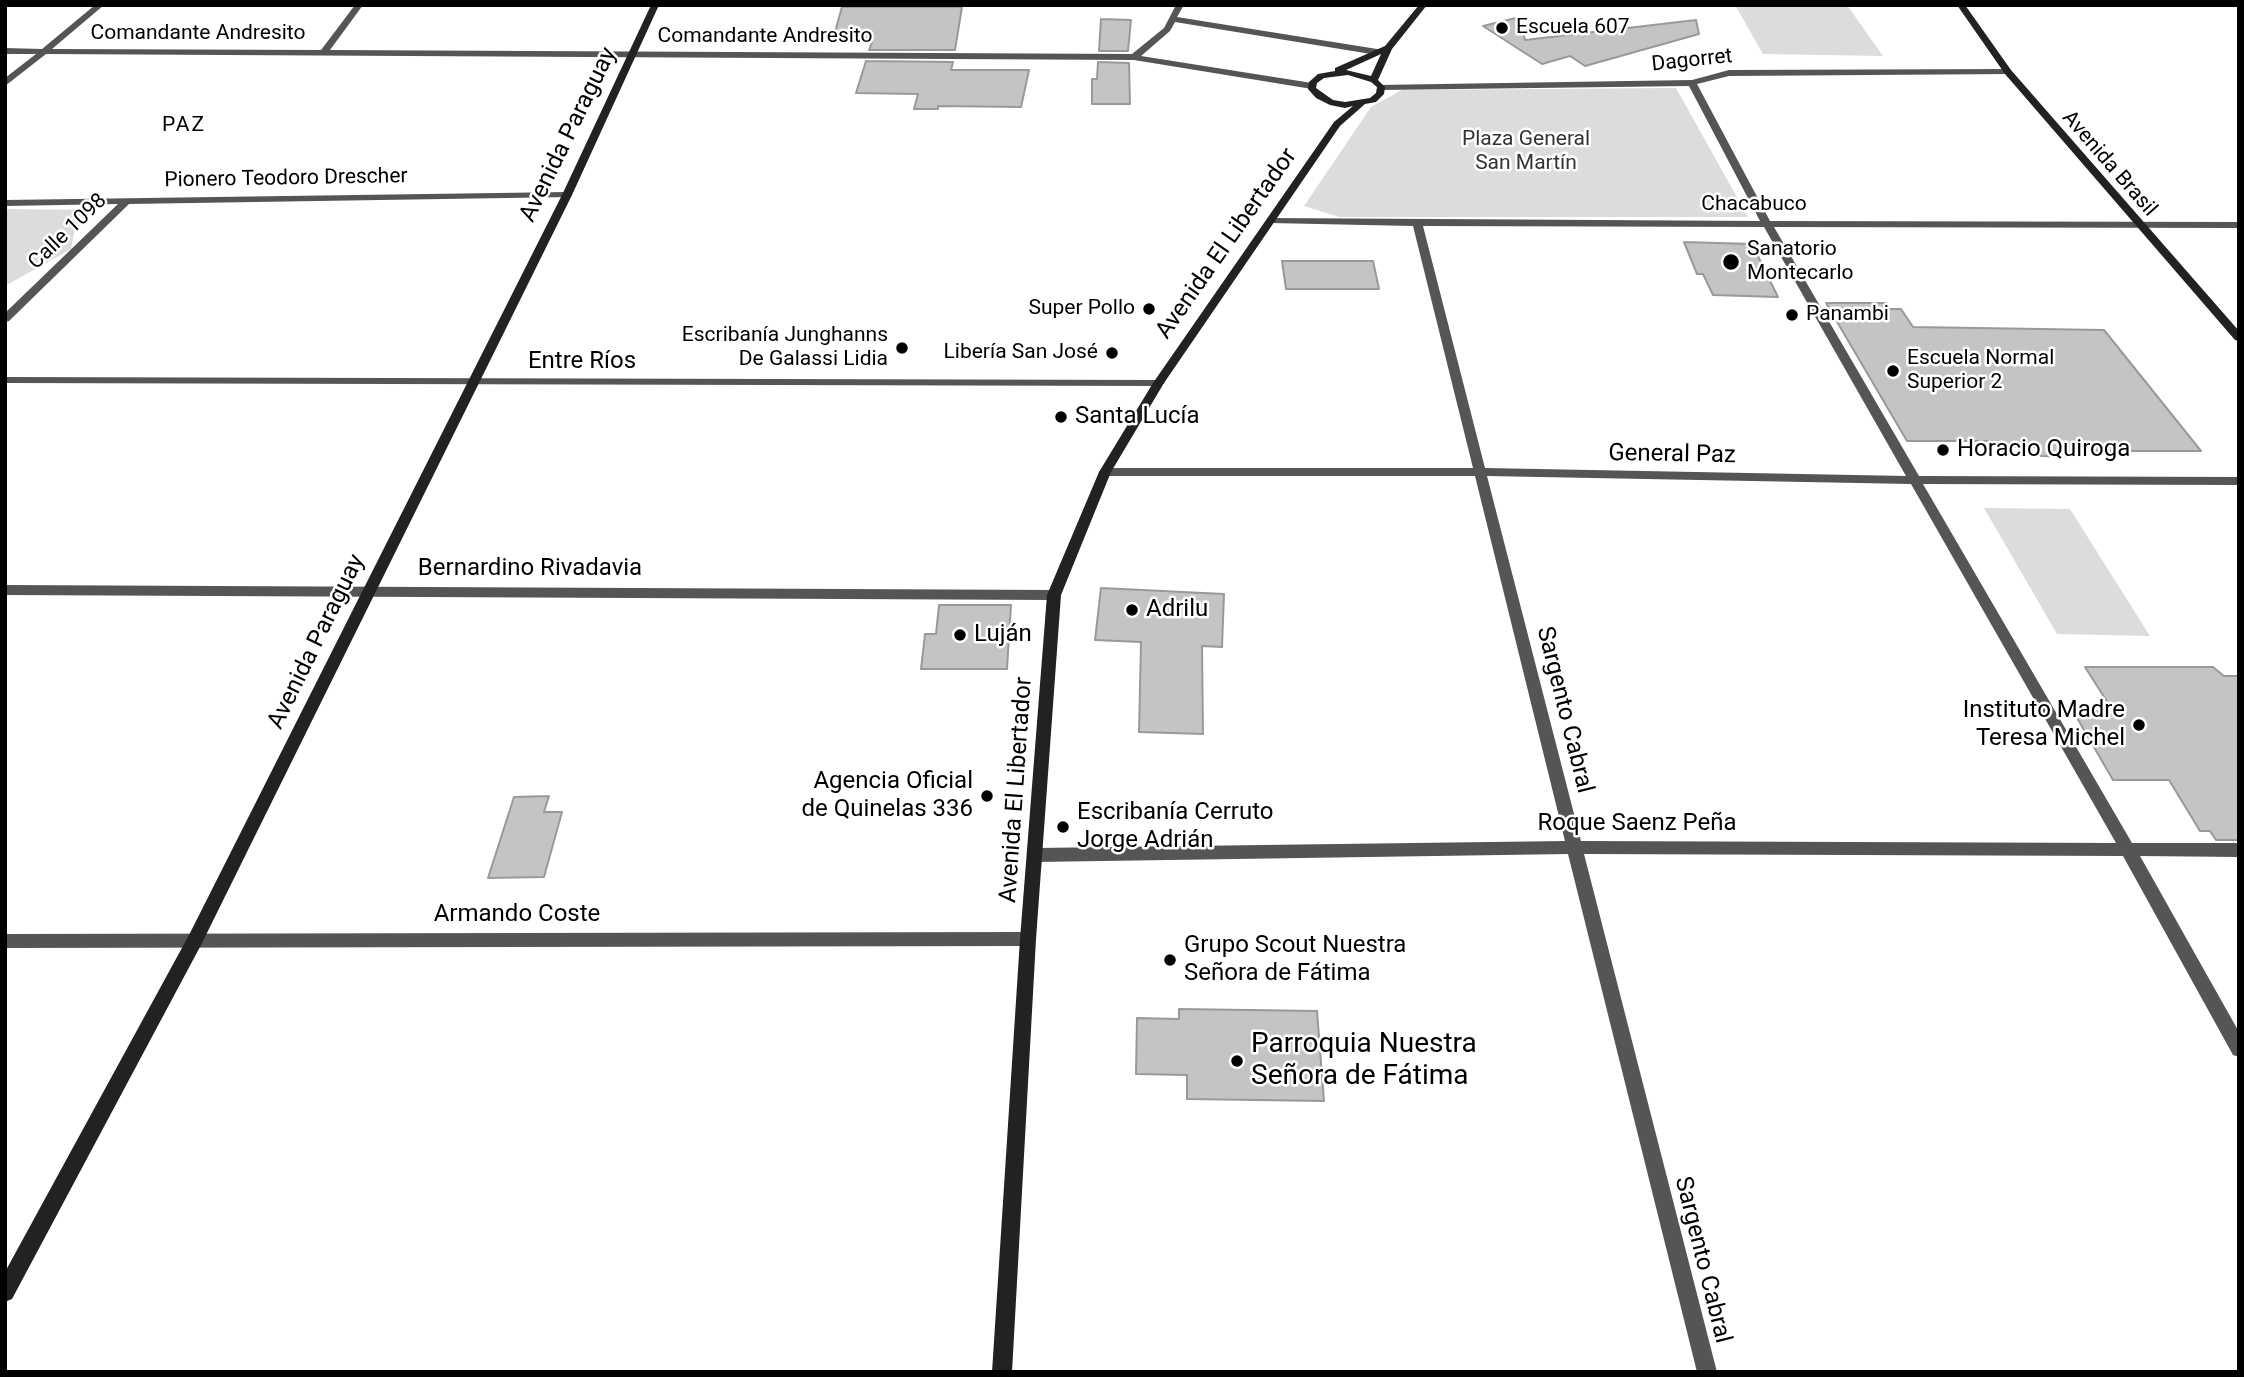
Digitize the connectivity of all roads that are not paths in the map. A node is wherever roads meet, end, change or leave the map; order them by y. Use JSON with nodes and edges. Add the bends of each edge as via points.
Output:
{"nodes":[{"id":1,"x":100,"y":5,"type":"edge"},
{"id":2,"x":359,"y":5,"type":"edge"},
{"id":3,"x":655,"y":5,"type":"edge"},
{"id":4,"x":1180,"y":5,"type":"edge"},
{"id":5,"x":1423,"y":5,"type":"edge"},
{"id":6,"x":1961,"y":5,"type":"edge"},
{"id":7,"x":1172,"y":19,"type":"junction"},
{"id":8,"x":1388,"y":48,"type":"junction"},
{"id":9,"x":5,"y":51,"type":"edge"},
{"id":10,"x":45,"y":51,"type":"junction"},
{"id":11,"x":324,"y":51,"type":"junction"},
{"id":12,"x":1377,"y":52,"type":"junction"},
{"id":13,"x":633,"y":54,"type":"junction"},
{"id":14,"x":1134,"y":57,"type":"junction"},
{"id":15,"x":2008,"y":72,"type":"junction"},
{"id":16,"x":1333,"y":73,"type":"junction"},
{"id":17,"x":5,"y":83,"type":"edge"},
{"id":18,"x":1378,"y":83,"type":"junction"},
{"id":19,"x":1692,"y":83,"type":"junction"},
{"id":20,"x":1312,"y":86,"type":"junction"},
{"id":21,"x":1330,"y":102,"type":"junction"},
{"id":22,"x":1361,"y":104,"type":"junction"},
{"id":23,"x":1337,"y":124,"type":"junction"},
{"id":24,"x":567,"y":195,"type":"junction"},
{"id":25,"x":127,"y":201,"type":"junction"},
{"id":26,"x":5,"y":202,"type":"edge"},
{"id":27,"x":1270,"y":220,"type":"junction"},
{"id":28,"x":1417,"y":223,"type":"junction"},
{"id":29,"x":1767,"y":224,"type":"junction"},
{"id":30,"x":2137,"y":224,"type":"junction"},
{"id":31,"x":2239,"y":225,"type":"edge"},
{"id":32,"x":5,"y":319,"type":"edge"},
{"id":33,"x":2239,"y":338,"type":"edge"},
{"id":34,"x":5,"y":380,"type":"edge"},
{"id":35,"x":472,"y":383,"type":"junction"},
{"id":36,"x":1159,"y":383,"type":"junction"},
{"id":37,"x":1105,"y":472,"type":"junction"},
{"id":38,"x":1479,"y":472,"type":"junction"},
{"id":39,"x":1914,"y":480,"type":"junction"},
{"id":40,"x":2239,"y":481,"type":"edge"},
{"id":41,"x":5,"y":590,"type":"edge"},
{"id":42,"x":367,"y":591,"type":"junction"},
{"id":43,"x":1054,"y":594,"type":"junction"},
{"id":44,"x":1576,"y":847,"type":"junction"},
{"id":45,"x":2127,"y":848,"type":"junction"},
{"id":46,"x":2239,"y":850,"type":"edge"},
{"id":47,"x":1035,"y":855,"type":"junction"},
{"id":48,"x":1028,"y":939,"type":"junction"},
{"id":49,"x":195,"y":940,"type":"junction"},
{"id":50,"x":5,"y":942,"type":"edge"},
{"id":51,"x":2239,"y":1049,"type":"edge"},
{"id":52,"x":5,"y":1292,"type":"edge"},
{"id":53,"x":1003,"y":1372,"type":"edge"},
{"id":54,"x":1707,"y":1372,"type":"edge"}],
"edges":[{"from":1,"to":10,"type":"street"},
{"from":2,"to":11,"type":"street"},
{"from":3,"to":13,"type":"main road","name":"Avenida Paraguay"},
{"from":4,"to":7,"type":"street"},
{"from":5,"to":8,"type":"main road"},
{"from":6,"to":15,"type":"main road","name":"Avenida Brasil"},
{"from":7,"to":12,"type":"street"},
{"from":7,"to":14,"type":"street","via":[[1167,29]]},
{"from":8,"to":12,"type":"main road"},
{"from":8,"to":18,"type":"main road"},
{"from":9,"to":10,"type":"street","name":"Comandante Andresito"},
{"from":10,"to":11,"type":"street","name":"Comandante Andresito"},
{"from":10,"to":17,"type":"street"},
{"from":11,"to":13,"type":"street","name":"Comandante Andresito"},
{"from":12,"to":16,"type":"main road"},
{"from":13,"to":14,"type":"street","name":"Comandante Andresito"},
{"from":13,"to":24,"type":"main road","name":"Avenida Paraguay"},
{"from":14,"to":20,"type":"street","name":"Comandante Andresito"},
{"from":15,"to":19,"type":"street","name":"Dagorret","via":[[1729,73]]},
{"from":15,"to":30,"type":"main road","name":"Avenida Brasil"},
{"from":16,"to":18,"type":"main road","via":[[1363,75]]},
{"from":16,"to":20,"type":"main road","via":[[1321,76]]},
{"from":18,"to":19,"type":"street","name":"Dagorret"},
{"from":18,"to":22,"type":"main road","name":"Avenida El Libertador","via":[[1380,94]]},
{"from":19,"to":29,"type":"street"},
{"from":20,"to":21,"type":"main road"},
{"from":21,"to":22,"type":"main road"},
{"from":21,"to":23,"type":"main road"},
{"from":22,"to":23,"type":"main road","name":"Avenida El Libertador"},
{"from":23,"to":27,"type":"main road","name":"Avenida El Libertador"},
{"from":24,"to":25,"type":"street","name":"Pionero Teodoro Drescher"},
{"from":24,"to":35,"type":"main road","name":"Avenida Paraguay"},
{"from":25,"to":26,"type":"street","name":"Pionero Teodoro Drescher"},
{"from":25,"to":32,"type":"street","name":"Calle 1098"},
{"from":27,"to":28,"type":"street","name":"Chacabuco"},
{"from":27,"to":36,"type":"main road","name":"Avenida El Libertador"},
{"from":28,"to":29,"type":"street","name":"Chacabuco"},
{"from":28,"to":38,"type":"street","name":"Sargento Cabral"},
{"from":29,"to":30,"type":"street","name":"Chacabuco"},
{"from":29,"to":39,"type":"street"},
{"from":30,"to":31,"type":"street","name":"Chacabuco"},
{"from":30,"to":33,"type":"main road","name":"Avenida Brasil"},
{"from":34,"to":35,"type":"street","name":"Entre Ríos"},
{"from":35,"to":36,"type":"street","name":"Entre Ríos"},
{"from":35,"to":42,"type":"main road","name":"Avenida Paraguay"},
{"from":36,"to":37,"type":"main road","name":"Avenida El Libertador"},
{"from":37,"to":38,"type":"street","name":"General Paz"},
{"from":37,"to":43,"type":"main road","name":"Avenida El Libertador"},
{"from":38,"to":39,"type":"street","name":"General Paz"},
{"from":38,"to":44,"type":"street","name":"Sargento Cabral"},
{"from":39,"to":40,"type":"street","name":"General Paz"},
{"from":39,"to":45,"type":"street"},
{"from":41,"to":42,"type":"street","name":"Bernardino Rivadavia"},
{"from":42,"to":43,"type":"street","name":"Bernardino Rivadavia"},
{"from":42,"to":49,"type":"main road","name":"Avenida Paraguay"},
{"from":43,"to":47,"type":"main road","name":"Avenida El Libertador"},
{"from":44,"to":45,"type":"street","name":"Roque Saenz Peña"},
{"from":44,"to":47,"type":"street","name":"Roque Saenz Peña"},
{"from":44,"to":54,"type":"street","name":"Sargento Cabral"},
{"from":45,"to":46,"type":"street","name":"Roque Saenz Peña"},
{"from":45,"to":51,"type":"street"},
{"from":47,"to":48,"type":"main road","name":"Avenida El Libertador"},
{"from":48,"to":49,"type":"street","name":"Armando Coste"},
{"from":48,"to":53,"type":"main road","name":"Avenida El Libertador"},
{"from":49,"to":50,"type":"street","name":"Armando Coste"},
{"from":49,"to":52,"type":"main road","name":"Avenida Paraguay"}]}
